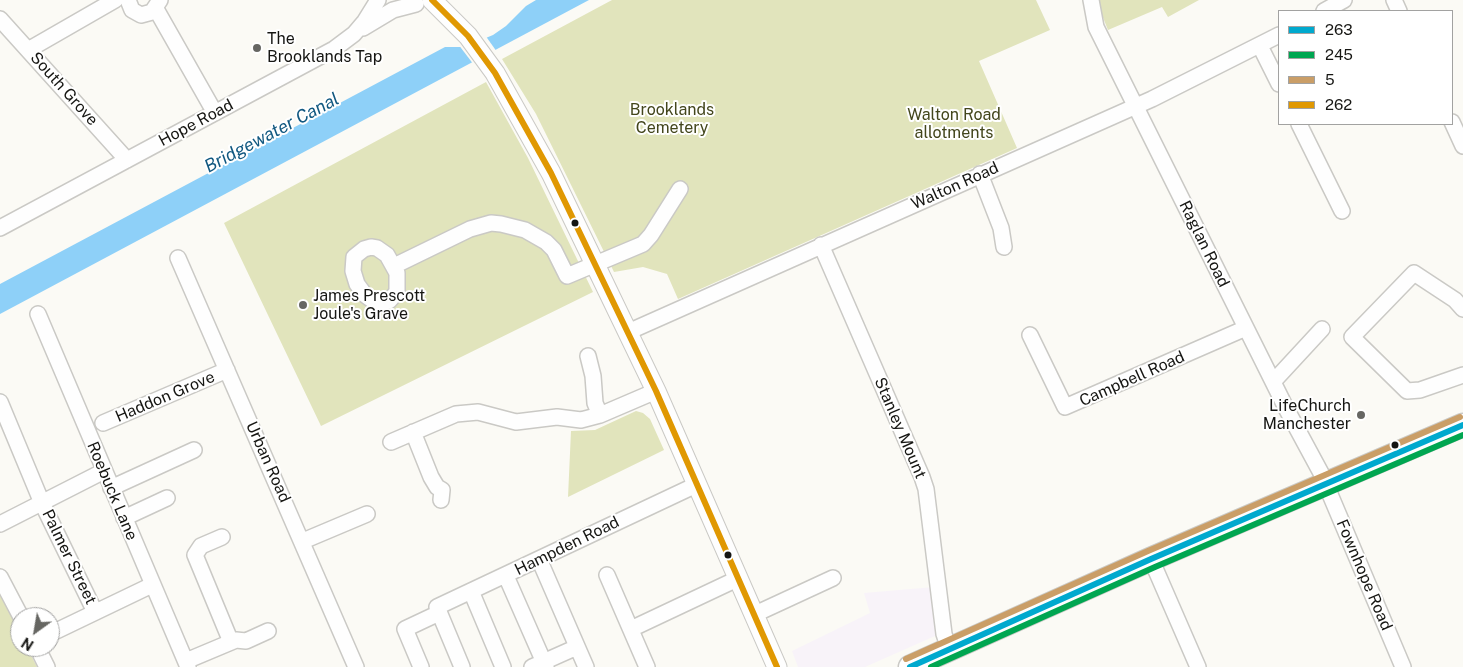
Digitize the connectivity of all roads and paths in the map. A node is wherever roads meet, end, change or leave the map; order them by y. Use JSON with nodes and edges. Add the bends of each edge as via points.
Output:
{"nodes":[{"id":1,"x":115,"y":0,"type":"edge"},
{"id":2,"x":128,"y":0,"type":"edge"},
{"id":3,"x":378,"y":0,"type":"edge"},
{"id":4,"x":1091,"y":0,"type":"edge"},
{"id":5,"x":1344,"y":0,"type":"edge"},
{"id":6,"x":428,"y":3,"type":"edge"},
{"id":7,"x":158,"y":4,"type":"edge"},
{"id":8,"x":1326,"y":10,"type":"edge"},
{"id":9,"x":0,"y":19,"type":"edge"},
{"id":10,"x":354,"y":34,"type":"junction"},
{"id":11,"x":1278,"y":36,"type":"edge"},
{"id":12,"x":1260,"y":46,"type":"junction"},
{"id":13,"x":28,"y":50,"type":"junction"},
{"id":14,"x":1278,"y":82,"type":"edge"},
{"id":15,"x":1135,"y":106,"type":"junction"},
{"id":16,"x":215,"y":113,"type":"junction"},
{"id":17,"x":1453,"y":124,"type":"edge"},
{"id":18,"x":1299,"y":125,"type":"edge"},
{"id":19,"x":1463,"y":146,"type":"edge"},
{"id":20,"x":127,"y":160,"type":"junction"},
{"id":21,"x":980,"y":174,"type":"junction"},
{"id":22,"x":680,"y":189,"type":"dead end"},
{"id":23,"x":1342,"y":211,"type":"dead end"},
{"id":24,"x":0,"y":228,"type":"edge"},
{"id":25,"x":821,"y":245,"type":"junction"},
{"id":26,"x":1004,"y":248,"type":"dead end"},
{"id":27,"x":178,"y":258,"type":"dead end"},
{"id":28,"x":595,"y":263,"type":"junction"},
{"id":29,"x":394,"y":266,"type":"dead end"},
{"id":30,"x":1463,"y":309,"type":"edge"},
{"id":31,"x":37,"y":314,"type":"dead end"},
{"id":32,"x":1246,"y":328,"type":"junction"},
{"id":33,"x":1322,"y":329,"type":"dead end"},
{"id":34,"x":628,"y":332,"type":"junction"},
{"id":35,"x":1030,"y":334,"type":"dead end"},
{"id":36,"x":589,"y":354,"type":"dead end"},
{"id":37,"x":227,"y":370,"type":"junction"},
{"id":38,"x":1463,"y":374,"type":"edge"},
{"id":39,"x":1272,"y":382,"type":"junction"},
{"id":40,"x":656,"y":391,"type":"junction"},
{"id":41,"x":0,"y":402,"type":"edge"},
{"id":42,"x":600,"y":415,"type":"junction"},
{"id":43,"x":103,"y":423,"type":"dead end"},
{"id":44,"x":1463,"y":425,"type":"edge"},
{"id":45,"x":413,"y":432,"type":"junction"},
{"id":46,"x":391,"y":442,"type":"dead end"},
{"id":47,"x":194,"y":450,"type":"dead end"},
{"id":48,"x":104,"y":471,"type":"junction"},
{"id":49,"x":696,"y":484,"type":"junction"},
{"id":50,"x":1326,"y":484,"type":"junction"},
{"id":51,"x":111,"y":488,"type":"junction"},
{"id":52,"x":445,"y":492,"type":"dead end"},
{"id":53,"x":167,"y":498,"type":"dead end"},
{"id":54,"x":42,"y":502,"type":"junction"},
{"id":55,"x":367,"y":514,"type":"dead end"},
{"id":56,"x":124,"y":518,"type":"junction"},
{"id":57,"x":0,"y":524,"type":"edge"},
{"id":58,"x":222,"y":537,"type":"dead end"},
{"id":59,"x":302,"y":541,"type":"junction"},
{"id":60,"x":539,"y":559,"type":"junction"},
{"id":61,"x":1150,"y":559,"type":"junction"},
{"id":62,"x":606,"y":575,"type":"dead end"},
{"id":63,"x":506,"y":576,"type":"junction"},
{"id":64,"x":0,"y":577,"type":"edge"},
{"id":65,"x":834,"y":578,"type":"dead end"},
{"id":66,"x":737,"y":579,"type":"junction"},
{"id":67,"x":152,"y":585,"type":"junction"},
{"id":68,"x":471,"y":592,"type":"junction"},
{"id":69,"x":16,"y":607,"type":"edge"},
{"id":70,"x":438,"y":610,"type":"junction"},
{"id":71,"x":95,"y":612,"type":"junction"},
{"id":72,"x":753,"y":615,"type":"junction"},
{"id":73,"x":60,"y":629,"type":"edge"},
{"id":74,"x":631,"y":629,"type":"junction"},
{"id":75,"x":268,"y":631,"type":"dead end"},
{"id":76,"x":232,"y":642,"type":"junction"},
{"id":77,"x":577,"y":647,"type":"junction"},
{"id":78,"x":949,"y":649,"type":"junction"},
{"id":79,"x":187,"y":664,"type":"edge"},
{"id":80,"x":541,"y":665,"type":"edge"},
{"id":81,"x":356,"y":667,"type":"edge"},
{"id":82,"x":421,"y":667,"type":"edge"},
{"id":83,"x":462,"y":667,"type":"edge"},
{"id":84,"x":503,"y":667,"type":"edge"},
{"id":85,"x":586,"y":667,"type":"edge"},
{"id":86,"x":648,"y":667,"type":"edge"},
{"id":87,"x":777,"y":667,"type":"edge"},
{"id":88,"x":910,"y":667,"type":"edge"},
{"id":89,"x":1198,"y":667,"type":"edge"},
{"id":90,"x":1403,"y":667,"type":"edge"}],
"edges":[{"from":1,"to":13,"type":"street"},
{"from":2,"to":7,"type":"street","via":[[132,10],[141,15]]},
{"from":3,"to":10,"type":"street","name":"Hope Road"},
{"from":4,"to":15,"type":"street","name":"Raglan Road","via":[[1096,28]]},
{"from":5,"to":8,"type":"street"},
{"from":6,"to":10,"type":"street","via":[[393,10]]},
{"from":6,"to":28,"type":"main road","via":[[468,36],[492,68],[547,165]]},
{"from":7,"to":16,"type":"street"},
{"from":9,"to":13,"type":"street","name":"South Grove"},
{"from":10,"to":16,"type":"street","name":"Hope Road","via":[[334,49]]},
{"from":11,"to":12,"type":"street","name":"Walton Road"},
{"from":12,"to":14,"type":"street"},
{"from":12,"to":15,"type":"street","name":"Walton Road"},
{"from":13,"to":20,"type":"street","name":"South Grove"},
{"from":15,"to":21,"type":"street","name":"Walton Road"},
{"from":15,"to":32,"type":"street","name":"Raglan Road"},
{"from":16,"to":20,"type":"street","name":"Hope Road"},
{"from":17,"to":19,"type":"street"},
{"from":18,"to":23,"type":"street"},
{"from":20,"to":24,"type":"street","name":"Hope Road"},
{"from":21,"to":25,"type":"street","name":"Walton Road"},
{"from":21,"to":26,"type":"street","via":[[1001,228]]},
{"from":22,"to":28,"type":"street","via":[[643,244]]},
{"from":25,"to":34,"type":"street","name":"Walton Road"},
{"from":25,"to":78,"type":"street","name":"Stanley Mount","via":[[924,483],[944,634]]},
{"from":27,"to":37,"type":"street","name":"Urban Road"},
{"from":28,"to":29,"type":"street","via":[[568,276],[546,242],[513,226],[490,224],[470,229]]},
{"from":28,"to":34,"type":"main road"},
{"from":30,"to":38,"type":"street","via":[[1455,300],[1414,273],[1352,337],[1407,391],[1420,390]]},
{"from":31,"to":48,"type":"street","name":"Roebuck Lane"},
{"from":32,"to":35,"type":"street","name":"Campbell Road","via":[[1065,407]]},
{"from":32,"to":39,"type":"street","name":"Raglan Road"},
{"from":33,"to":39,"type":"street"},
{"from":34,"to":40,"type":"main road"},
{"from":36,"to":42,"type":"street","via":[[595,403]]},
{"from":37,"to":43,"type":"street","name":"Haddon Grove"},
{"from":37,"to":59,"type":"street","name":"Urban Road"},
{"from":39,"to":50,"type":"street","name":"Raglan Road"},
{"from":40,"to":42,"type":"street"},
{"from":40,"to":49,"type":"main road"},
{"from":41,"to":54,"type":"street","name":"Palmer Street"},
{"from":42,"to":45,"type":"street","via":[[581,420],[557,417],[516,422],[489,414],[466,412]]},
{"from":44,"to":50,"type":"highway"},
{"from":45,"to":46,"type":"street"},
{"from":45,"to":52,"type":"street","via":[[431,477]]},
{"from":47,"to":51,"type":"street"},
{"from":48,"to":51,"type":"street","name":"Roebuck Lane"},
{"from":48,"to":54,"type":"street"},
{"from":49,"to":60,"type":"street","name":"Hampden Road"},
{"from":49,"to":66,"type":"main road"},
{"from":50,"to":61,"type":"highway"},
{"from":50,"to":90,"type":"street","name":"Fownhope Road"},
{"from":51,"to":56,"type":"street","name":"Roebuck Lane"},
{"from":53,"to":56,"type":"street"},
{"from":54,"to":57,"type":"street"},
{"from":54,"to":71,"type":"street","name":"Palmer Street"},
{"from":55,"to":59,"type":"street","via":[[353,525]]},
{"from":56,"to":67,"type":"street","name":"Roebuck Lane"},
{"from":58,"to":76,"type":"street","via":[[201,546],[195,555]]},
{"from":59,"to":81,"type":"street","name":"Urban Road"},
{"from":60,"to":63,"type":"street","name":"Hampden Road"},
{"from":60,"to":77,"type":"street"},
{"from":61,"to":78,"type":"highway"},
{"from":61,"to":89,"type":"street"},
{"from":62,"to":74,"type":"street"},
{"from":63,"to":68,"type":"street","name":"Hampden Road"},
{"from":63,"to":80,"type":"street"},
{"from":64,"to":69,"type":"street"},
{"from":65,"to":72,"type":"street"},
{"from":66,"to":72,"type":"main road"},
{"from":66,"to":74,"type":"street"},
{"from":67,"to":71,"type":"street"},
{"from":67,"to":79,"type":"street","name":"Roebuck Lane"},
{"from":68,"to":70,"type":"street","name":"Hampden Road"},
{"from":68,"to":84,"type":"street"},
{"from":70,"to":82,"type":"street","name":"Hampden Road","via":[[404,629]]},
{"from":70,"to":83,"type":"street"},
{"from":71,"to":73,"type":"street"},
{"from":72,"to":87,"type":"main road"},
{"from":74,"to":86,"type":"street"},
{"from":75,"to":76,"type":"street","via":[[246,641]]},
{"from":76,"to":79,"type":"street"},
{"from":77,"to":80,"type":"street"},
{"from":77,"to":85,"type":"street"},
{"from":78,"to":88,"type":"highway"}]}
